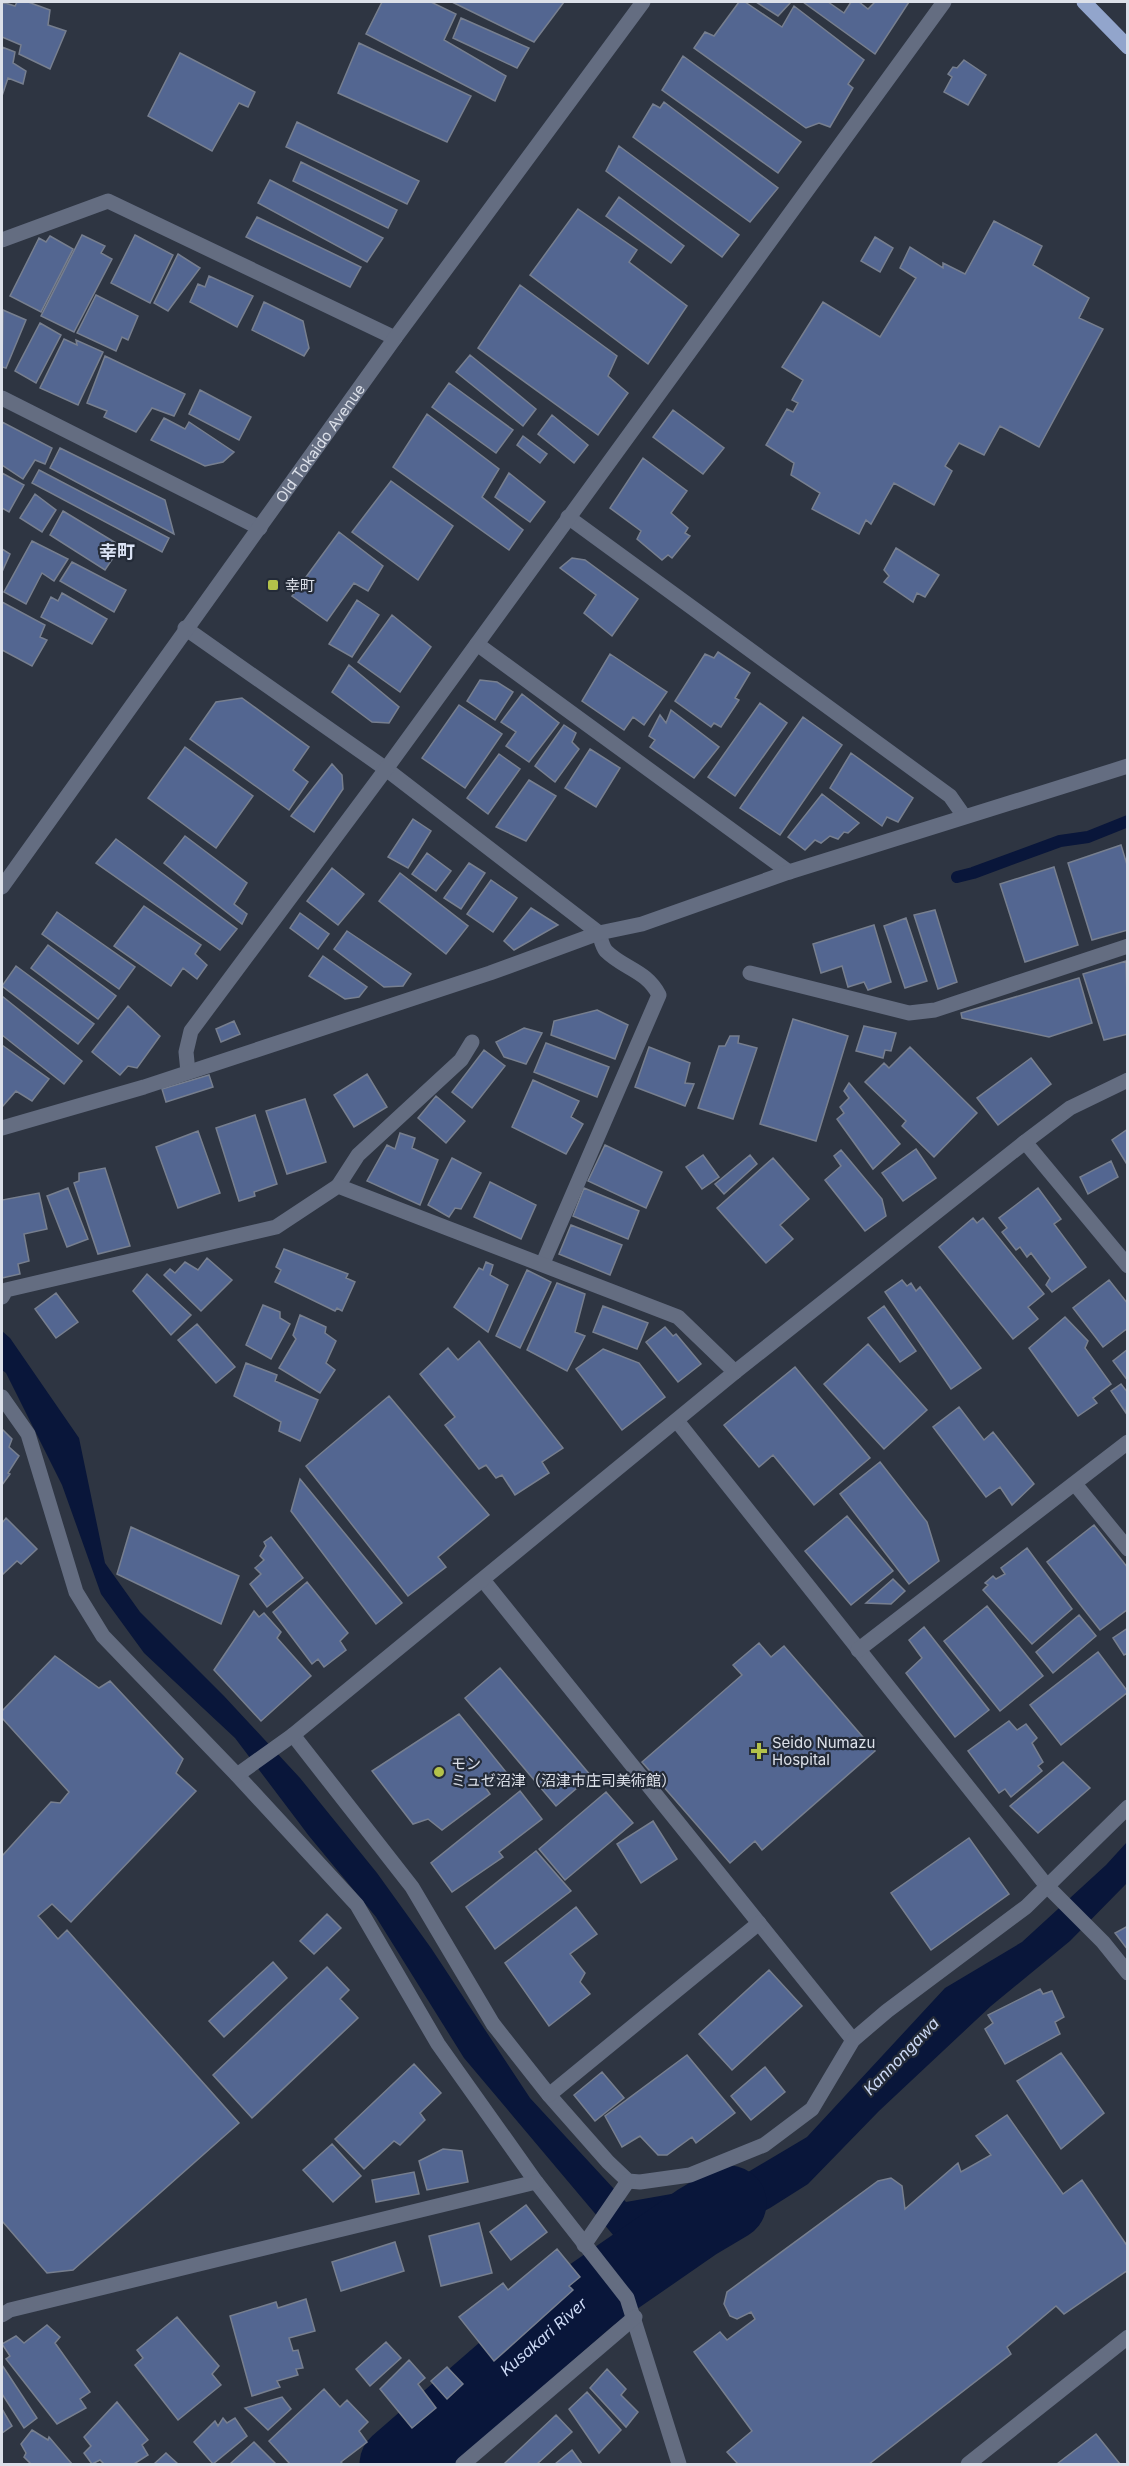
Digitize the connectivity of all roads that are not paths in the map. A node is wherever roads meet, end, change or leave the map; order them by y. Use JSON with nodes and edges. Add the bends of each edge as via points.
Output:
{"nodes":[{"id":1,"x":643,"y":2,"type":"edge"},
{"id":2,"x":944,"y":2,"type":"edge"},
{"id":3,"x":1084,"y":2,"type":"edge"},
{"id":4,"x":1128,"y":47,"type":"edge"},
{"id":5,"x":2,"y":240,"type":"edge"},
{"id":6,"x":395,"y":338,"type":"junction"},
{"id":7,"x":2,"y":398,"type":"edge"},
{"id":8,"x":568,"y":516,"type":"junction"},
{"id":9,"x":260,"y":528,"type":"junction"},
{"id":10,"x":185,"y":628,"type":"junction"},
{"id":11,"x":477,"y":644,"type":"junction"},
{"id":12,"x":1128,"y":766,"type":"edge"},
{"id":13,"x":386,"y":768,"type":"junction"},
{"id":14,"x":963,"y":816,"type":"junction"},
{"id":15,"x":789,"y":872,"type":"junction"},
{"id":16,"x":2,"y":887,"type":"edge"},
{"id":17,"x":599,"y":933,"type":"junction"},
{"id":18,"x":1128,"y":946,"type":"edge"},
{"id":19,"x":750,"y":973,"type":"dead end"},
{"id":20,"x":472,"y":1042,"type":"dead end"},
{"id":21,"x":188,"y":1072,"type":"junction"},
{"id":22,"x":1128,"y":1080,"type":"edge"},
{"id":23,"x":2,"y":1128,"type":"edge"},
{"id":24,"x":1025,"y":1142,"type":"junction"},
{"id":25,"x":338,"y":1186,"type":"junction"},
{"id":26,"x":543,"y":1263,"type":"junction"},
{"id":27,"x":1128,"y":1266,"type":"edge"},
{"id":28,"x":2,"y":1297,"type":"edge"},
{"id":29,"x":735,"y":1372,"type":"junction"},
{"id":30,"x":2,"y":1397,"type":"edge"},
{"id":31,"x":677,"y":1421,"type":"junction"},
{"id":32,"x":1128,"y":1442,"type":"edge"},
{"id":33,"x":1075,"y":1484,"type":"junction"},
{"id":34,"x":1128,"y":1549,"type":"edge"},
{"id":35,"x":483,"y":1580,"type":"junction"},
{"id":36,"x":858,"y":1650,"type":"junction"},
{"id":37,"x":293,"y":1736,"type":"junction"},
{"id":38,"x":237,"y":1775,"type":"junction"},
{"id":39,"x":1128,"y":1807,"type":"edge"},
{"id":40,"x":1046,"y":1885,"type":"junction"},
{"id":41,"x":759,"y":1923,"type":"junction"},
{"id":42,"x":1128,"y":1973,"type":"edge"},
{"id":43,"x":853,"y":2040,"type":"junction"},
{"id":44,"x":549,"y":2095,"type":"junction"},
{"id":45,"x":628,"y":2181,"type":"junction"},
{"id":46,"x":536,"y":2182,"type":"junction"},
{"id":47,"x":584,"y":2245,"type":"junction"},
{"id":48,"x":2,"y":2315,"type":"edge"},
{"id":49,"x":635,"y":2317,"type":"junction"},
{"id":50,"x":1128,"y":2337,"type":"edge"},
{"id":51,"x":464,"y":2464,"type":"edge"},
{"id":52,"x":679,"y":2464,"type":"edge"},
{"id":53,"x":968,"y":2464,"type":"edge"}],
"edges":[{"from":1,"to":6,"type":"street","name":"Old Tokaido Avenue"},
{"from":2,"to":8,"type":"street"},
{"from":3,"to":4,"type":"main road"},
{"from":5,"to":6,"type":"street","via":[[108,201]]},
{"from":6,"to":9,"type":"street","name":"Old Tokaido Avenue"},
{"from":7,"to":9,"type":"street"},
{"from":8,"to":11,"type":"street"},
{"from":8,"to":14,"type":"street","via":[[950,796]]},
{"from":9,"to":10,"type":"street","name":"Old Tokaido Avenue"},
{"from":10,"to":13,"type":"street"},
{"from":10,"to":16,"type":"street","name":"Old Tokaido Avenue"},
{"from":11,"to":13,"type":"street"},
{"from":11,"to":15,"type":"street"},
{"from":12,"to":14,"type":"street"},
{"from":13,"to":17,"type":"street"},
{"from":13,"to":21,"type":"street","via":[[191,1031],[186,1052]]},
{"from":14,"to":15,"type":"street"},
{"from":15,"to":17,"type":"street","via":[[642,924]]},
{"from":17,"to":21,"type":"street"},
{"from":17,"to":26,"type":"street","via":[[606,951],[640,973],[659,995]]},
{"from":18,"to":19,"type":"street","via":[[935,1010],[909,1013]]},
{"from":20,"to":25,"type":"street","via":[[461,1060],[358,1155]]},
{"from":21,"to":23,"type":"street"},
{"from":22,"to":24,"type":"street","via":[[1070,1108]]},
{"from":24,"to":27,"type":"street"},
{"from":24,"to":29,"type":"street"},
{"from":25,"to":26,"type":"street"},
{"from":25,"to":28,"type":"street","via":[[276,1227],[6,1290]]},
{"from":26,"to":29,"type":"street","via":[[678,1317]]},
{"from":29,"to":31,"type":"street"},
{"from":30,"to":38,"type":"street","via":[[28,1434],[76,1592],[103,1636]]},
{"from":31,"to":35,"type":"street"},
{"from":31,"to":36,"type":"street"},
{"from":32,"to":33,"type":"street"},
{"from":33,"to":34,"type":"street"},
{"from":33,"to":36,"type":"street"},
{"from":35,"to":37,"type":"street"},
{"from":35,"to":41,"type":"street"},
{"from":36,"to":40,"type":"street"},
{"from":37,"to":38,"type":"street"},
{"from":37,"to":44,"type":"street","via":[[412,1887],[493,2024]]},
{"from":38,"to":46,"type":"street","via":[[357,1905],[438,2044]]},
{"from":39,"to":40,"type":"street"},
{"from":40,"to":42,"type":"street"},
{"from":40,"to":43,"type":"street","via":[[1026,1907]]},
{"from":41,"to":43,"type":"street"},
{"from":41,"to":44,"type":"street"},
{"from":43,"to":45,"type":"street","via":[[812,2109],[764,2145],[690,2175]]},
{"from":44,"to":45,"type":"street"},
{"from":45,"to":47,"type":"street"},
{"from":46,"to":47,"type":"street"},
{"from":46,"to":48,"type":"street"},
{"from":47,"to":49,"type":"street","via":[[627,2298]]},
{"from":49,"to":51,"type":"street"},
{"from":49,"to":52,"type":"street"},
{"from":50,"to":53,"type":"street"}]}
